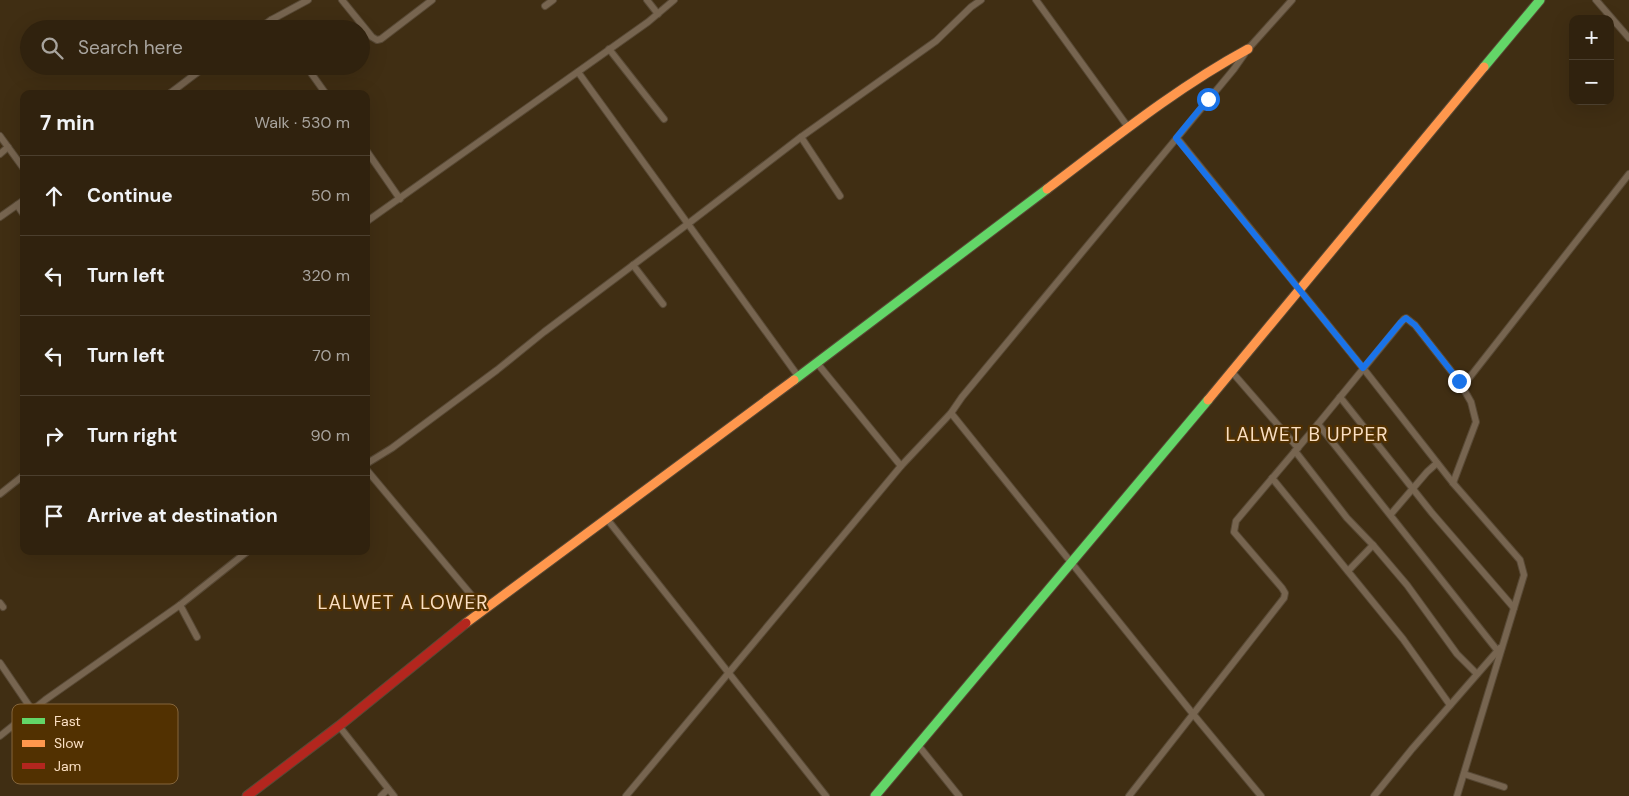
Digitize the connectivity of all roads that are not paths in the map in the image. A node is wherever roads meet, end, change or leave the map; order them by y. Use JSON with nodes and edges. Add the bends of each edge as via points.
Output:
{"nodes":[{"id":1,"x":307,"y":0,"type":"edge"},
{"id":2,"x":342,"y":0,"type":"edge"},
{"id":3,"x":432,"y":0,"type":"edge"},
{"id":4,"x":553,"y":0,"type":"edge"},
{"id":5,"x":648,"y":0,"type":"edge"},
{"id":6,"x":674,"y":0,"type":"edge"},
{"id":7,"x":980,"y":0,"type":"edge"},
{"id":8,"x":1036,"y":0,"type":"edge"},
{"id":9,"x":1292,"y":0,"type":"edge"},
{"id":10,"x":1540,"y":0,"type":"edge"},
{"id":11,"x":1596,"y":0,"type":"edge"},
{"id":12,"x":545,"y":6,"type":"dead end"},
{"id":13,"x":658,"y":14,"type":"junction"},
{"id":14,"x":271,"y":20,"type":"edge"},
{"id":15,"x":358,"y":20,"type":"edge"},
{"id":16,"x":370,"y":35,"type":"edge"},
{"id":17,"x":1629,"y":38,"type":"edge"},
{"id":18,"x":609,"y":49,"type":"junction"},
{"id":19,"x":1248,"y":49,"type":"junction"},
{"id":20,"x":578,"y":72,"type":"junction"},
{"id":21,"x":194,"y":75,"type":"edge"},
{"id":22,"x":312,"y":75,"type":"edge"},
{"id":23,"x":174,"y":90,"type":"edge"},
{"id":24,"x":323,"y":90,"type":"edge"},
{"id":25,"x":664,"y":119,"type":"dead end"},
{"id":26,"x":1128,"y":127,"type":"junction"},
{"id":27,"x":0,"y":136,"type":"edge"},
{"id":28,"x":801,"y":137,"type":"junction"},
{"id":29,"x":1176,"y":138,"type":"junction"},
{"id":30,"x":8,"y":147,"type":"junction"},
{"id":31,"x":0,"y":154,"type":"edge"},
{"id":32,"x":370,"y":156,"type":"edge"},
{"id":33,"x":20,"y":164,"type":"edge"},
{"id":34,"x":1629,"y":174,"type":"edge"},
{"id":35,"x":840,"y":196,"type":"dead end"},
{"id":36,"x":400,"y":198,"type":"junction"},
{"id":37,"x":20,"y":203,"type":"edge"},
{"id":38,"x":17,"y":205,"type":"junction"},
{"id":39,"x":20,"y":209,"type":"edge"},
{"id":40,"x":0,"y":217,"type":"edge"},
{"id":41,"x":370,"y":219,"type":"edge"},
{"id":42,"x":689,"y":224,"type":"junction"},
{"id":43,"x":633,"y":265,"type":"junction"},
{"id":44,"x":1300,"y":289,"type":"junction"},
{"id":45,"x":663,"y":304,"type":"dead end"},
{"id":46,"x":817,"y":363,"type":"junction"},
{"id":47,"x":1363,"y":368,"type":"junction"},
{"id":48,"x":1232,"y":372,"type":"junction"},
{"id":49,"x":798,"y":376,"type":"junction"},
{"id":50,"x":1461,"y":385,"type":"junction"},
{"id":51,"x":1340,"y":398,"type":"junction"},
{"id":52,"x":952,"y":413,"type":"junction"},
{"id":53,"x":1318,"y":424,"type":"junction"},
{"id":54,"x":1296,"y":449,"type":"junction"},
{"id":55,"x":370,"y":462,"type":"edge"},
{"id":56,"x":1437,"y":463,"type":"junction"},
{"id":57,"x":901,"y":466,"type":"junction"},
{"id":58,"x":370,"y":475,"type":"edge"},
{"id":59,"x":20,"y":478,"type":"edge"},
{"id":60,"x":1272,"y":478,"type":"junction"},
{"id":61,"x":1453,"y":483,"type":"junction"},
{"id":62,"x":1413,"y":488,"type":"junction"},
{"id":63,"x":0,"y":494,"type":"edge"},
{"id":64,"x":1390,"y":514,"type":"junction"},
{"id":65,"x":607,"y":519,"type":"junction"},
{"id":66,"x":1373,"y":545,"type":"junction"},
{"id":67,"x":243,"y":555,"type":"edge"},
{"id":68,"x":1072,"y":562,"type":"junction"},
{"id":69,"x":1348,"y":571,"type":"junction"},
{"id":70,"x":180,"y":605,"type":"junction"},
{"id":71,"x":1514,"y":608,"type":"junction"},
{"id":72,"x":483,"y":609,"type":"junction"},
{"id":73,"x":197,"y":637,"type":"dead end"},
{"id":74,"x":1500,"y":648,"type":"junction"},
{"id":75,"x":0,"y":663,"type":"edge"},
{"id":76,"x":729,"y":672,"type":"junction"},
{"id":77,"x":1476,"y":674,"type":"junction"},
{"id":78,"x":28,"y":704,"type":"edge"},
{"id":79,"x":40,"y":704,"type":"edge"},
{"id":80,"x":1450,"y":705,"type":"junction"},
{"id":81,"x":1193,"y":714,"type":"junction"},
{"id":82,"x":12,"y":726,"type":"edge"},
{"id":83,"x":339,"y":726,"type":"junction"},
{"id":84,"x":0,"y":736,"type":"edge"},
{"id":85,"x":918,"y":744,"type":"junction"},
{"id":86,"x":1464,"y":774,"type":"junction"},
{"id":87,"x":1504,"y":787,"type":"dead end"},
{"id":88,"x":388,"y":789,"type":"junction"},
{"id":89,"x":247,"y":796,"type":"edge"},
{"id":90,"x":381,"y":796,"type":"edge"},
{"id":91,"x":394,"y":796,"type":"edge"},
{"id":92,"x":626,"y":796,"type":"edge"},
{"id":93,"x":826,"y":796,"type":"edge"},
{"id":94,"x":875,"y":796,"type":"edge"},
{"id":95,"x":959,"y":796,"type":"edge"},
{"id":96,"x":1129,"y":796,"type":"edge"},
{"id":97,"x":1261,"y":796,"type":"edge"},
{"id":98,"x":1374,"y":796,"type":"edge"},
{"id":99,"x":1457,"y":796,"type":"edge"}],
"edges":[{"from":1,"to":14,"type":"street"},
{"from":2,"to":15,"type":"street"},
{"from":3,"to":16,"type":"street","via":[[381,39]]},
{"from":4,"to":12,"type":"street"},
{"from":5,"to":13,"type":"street"},
{"from":6,"to":13,"type":"street"},
{"from":7,"to":28,"type":"street","via":[[936,42]]},
{"from":8,"to":26,"type":"street"},
{"from":9,"to":19,"type":"street"},
{"from":10,"to":44,"type":"street"},
{"from":11,"to":17,"type":"street"},
{"from":13,"to":18,"type":"street"},
{"from":18,"to":20,"type":"street"},
{"from":18,"to":25,"type":"street"},
{"from":19,"to":26,"type":"street","via":[[1216,66]]},
{"from":19,"to":29,"type":"street"},
{"from":20,"to":36,"type":"street"},
{"from":20,"to":42,"type":"street"},
{"from":21,"to":23,"type":"street"},
{"from":22,"to":24,"type":"street"},
{"from":26,"to":46,"type":"street"},
{"from":27,"to":30,"type":"street"},
{"from":28,"to":35,"type":"street"},
{"from":28,"to":42,"type":"street"},
{"from":29,"to":44,"type":"street"},
{"from":29,"to":52,"type":"street"},
{"from":30,"to":31,"type":"street"},
{"from":30,"to":33,"type":"street"},
{"from":32,"to":36,"type":"street"},
{"from":34,"to":50,"type":"street"},
{"from":36,"to":41,"type":"street"},
{"from":37,"to":38,"type":"street"},
{"from":38,"to":39,"type":"street"},
{"from":38,"to":40,"type":"street"},
{"from":42,"to":43,"type":"street"},
{"from":42,"to":49,"type":"street"},
{"from":43,"to":45,"type":"street"},
{"from":43,"to":55,"type":"street"},
{"from":44,"to":47,"type":"street"},
{"from":44,"to":48,"type":"street"},
{"from":46,"to":49,"type":"street"},
{"from":46,"to":57,"type":"street"},
{"from":47,"to":50,"type":"street","via":[[1406,318],[1415,325]]},
{"from":47,"to":51,"type":"street"},
{"from":47,"to":56,"type":"street"},
{"from":48,"to":54,"type":"street"},
{"from":48,"to":68,"type":"street"},
{"from":49,"to":65,"type":"street"},
{"from":50,"to":61,"type":"street","via":[[1471,402],[1476,422]]},
{"from":51,"to":53,"type":"street"},
{"from":51,"to":62,"type":"street"},
{"from":52,"to":57,"type":"street"},
{"from":52,"to":68,"type":"street"},
{"from":53,"to":54,"type":"street"},
{"from":53,"to":64,"type":"street"},
{"from":54,"to":60,"type":"street"},
{"from":54,"to":66,"type":"street","via":[[1347,518]]},
{"from":56,"to":61,"type":"street"},
{"from":56,"to":62,"type":"street"},
{"from":57,"to":76,"type":"street"},
{"from":58,"to":72,"type":"street"},
{"from":59,"to":63,"type":"street"},
{"from":60,"to":69,"type":"street"},
{"from":60,"to":81,"type":"street","via":[[1240,515],[1234,532],[1282,588],[1284,598]]},
{"from":61,"to":71,"type":"street","via":[[1520,560],[1524,575]]},
{"from":62,"to":64,"type":"street"},
{"from":62,"to":71,"type":"street"},
{"from":64,"to":74,"type":"street"},
{"from":65,"to":72,"type":"street"},
{"from":65,"to":76,"type":"street"},
{"from":66,"to":69,"type":"street"},
{"from":66,"to":77,"type":"street"},
{"from":67,"to":70,"type":"street"},
{"from":68,"to":81,"type":"street"},
{"from":68,"to":85,"type":"street"},
{"from":69,"to":80,"type":"street","via":[[1403,639]]},
{"from":70,"to":73,"type":"street"},
{"from":70,"to":79,"type":"street"},
{"from":71,"to":74,"type":"street"},
{"from":72,"to":83,"type":"street"},
{"from":74,"to":77,"type":"street"},
{"from":74,"to":86,"type":"street"},
{"from":75,"to":78,"type":"street"},
{"from":76,"to":92,"type":"street"},
{"from":76,"to":93,"type":"street"},
{"from":77,"to":80,"type":"street"},
{"from":80,"to":98,"type":"street"},
{"from":81,"to":96,"type":"street"},
{"from":81,"to":97,"type":"street"},
{"from":82,"to":84,"type":"street"},
{"from":83,"to":88,"type":"street"},
{"from":83,"to":89,"type":"street"},
{"from":85,"to":94,"type":"street"},
{"from":85,"to":95,"type":"street"},
{"from":86,"to":87,"type":"street"},
{"from":86,"to":99,"type":"street"},
{"from":88,"to":90,"type":"street"},
{"from":88,"to":91,"type":"street"}]}
